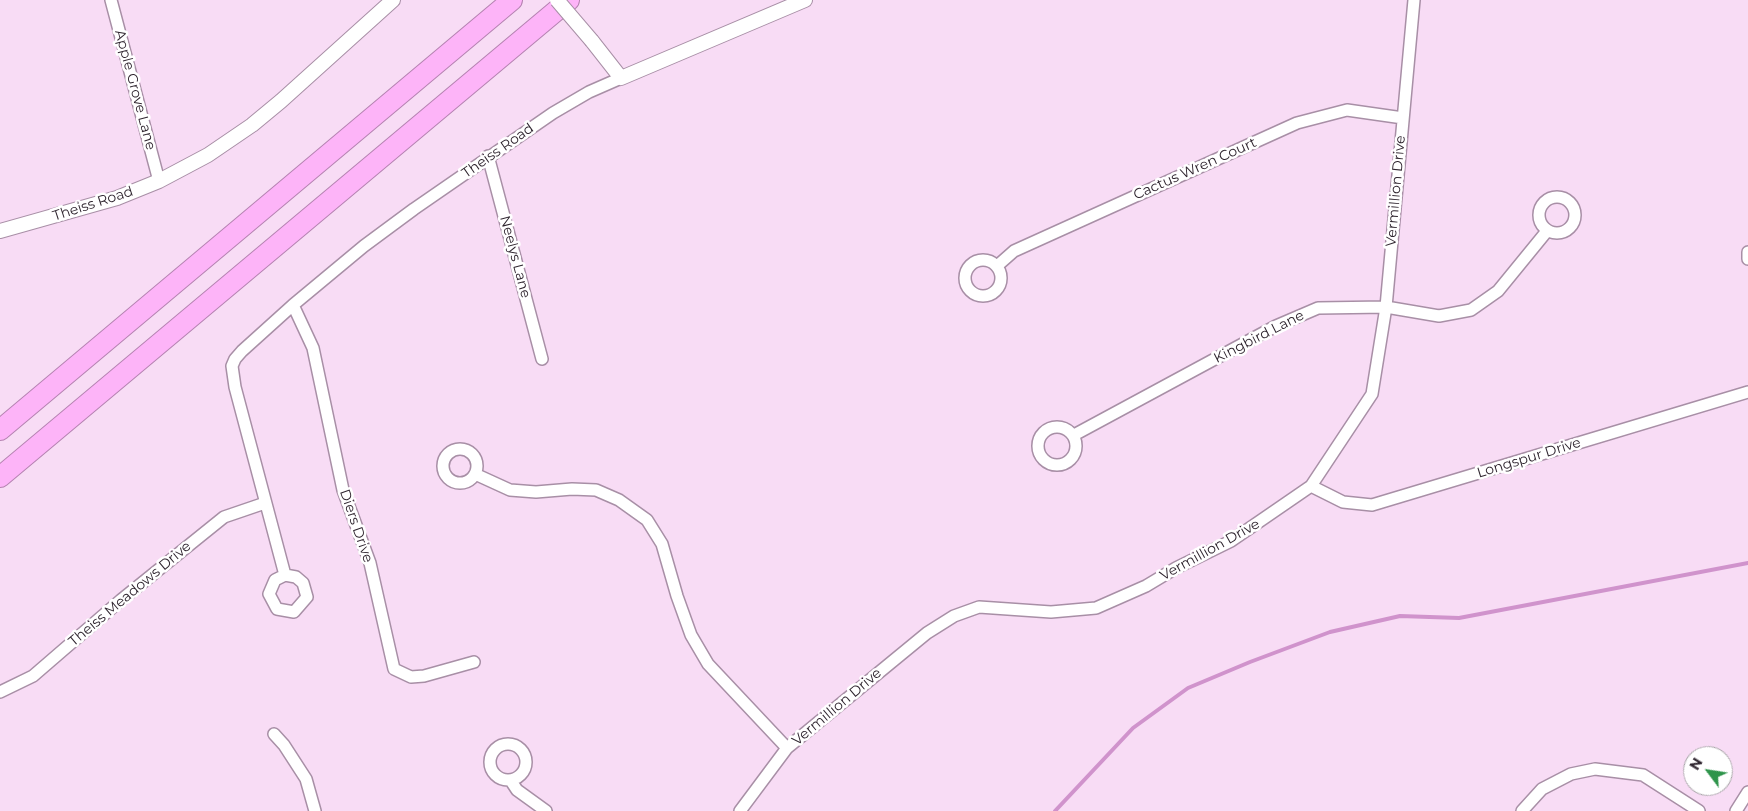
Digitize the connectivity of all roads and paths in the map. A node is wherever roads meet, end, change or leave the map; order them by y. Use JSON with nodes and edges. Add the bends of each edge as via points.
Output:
{"nodes":[{"id":1,"x":111,"y":0,"type":"edge"},
{"id":2,"x":393,"y":0,"type":"edge"},
{"id":3,"x":512,"y":0,"type":"edge"},
{"id":4,"x":557,"y":0,"type":"edge"},
{"id":5,"x":569,"y":0,"type":"edge"},
{"id":6,"x":805,"y":0,"type":"edge"},
{"id":7,"x":1415,"y":1,"type":"edge"},
{"id":8,"x":621,"y":78,"type":"junction"},
{"id":9,"x":1403,"y":118,"type":"junction"},
{"id":10,"x":488,"y":156,"type":"junction"},
{"id":11,"x":159,"y":181,"type":"junction"},
{"id":12,"x":0,"y":231,"type":"edge"},
{"id":13,"x":1547,"y":231,"type":"dead end"},
{"id":14,"x":1748,"y":252,"type":"edge"},
{"id":15,"x":1748,"y":259,"type":"edge"},
{"id":16,"x":997,"y":266,"type":"dead end"},
{"id":17,"x":293,"y":305,"type":"junction"},
{"id":18,"x":1386,"y":307,"type":"junction"},
{"id":19,"x":542,"y":358,"type":"dead end"},
{"id":20,"x":1748,"y":392,"type":"edge"},
{"id":21,"x":0,"y":430,"type":"edge"},
{"id":22,"x":1074,"y":435,"type":"dead end"},
{"id":23,"x":475,"y":474,"type":"dead end"},
{"id":24,"x":0,"y":477,"type":"edge"},
{"id":25,"x":1311,"y":486,"type":"junction"},
{"id":26,"x":265,"y":502,"type":"junction"},
{"id":27,"x":284,"y":575,"type":"dead end"},
{"id":28,"x":474,"y":662,"type":"dead end"},
{"id":29,"x":0,"y":692,"type":"edge"},
{"id":30,"x":274,"y":734,"type":"dead end"},
{"id":31,"x":787,"y":748,"type":"junction"},
{"id":32,"x":511,"y":780,"type":"dead end"},
{"id":33,"x":1748,"y":792,"type":"edge"},
{"id":34,"x":315,"y":811,"type":"edge"},
{"id":35,"x":546,"y":811,"type":"edge"},
{"id":36,"x":740,"y":811,"type":"edge"},
{"id":37,"x":1522,"y":811,"type":"edge"},
{"id":38,"x":1698,"y":811,"type":"edge"},
{"id":39,"x":1736,"y":811,"type":"edge"}],
"edges":[{"from":1,"to":11,"type":"street","name":"Apple Grove Lane"},
{"from":2,"to":11,"type":"street","name":"Theiss Road","via":[[252,125],[208,155]]},
{"from":3,"to":21,"type":"highway"},
{"from":4,"to":8,"type":"street","bridge":true},
{"from":5,"to":24,"type":"highway"},
{"from":6,"to":8,"type":"street","name":"Theiss Road"},
{"from":7,"to":9,"type":"street","name":"Vermillion Drive"},
{"from":8,"to":10,"type":"street","name":"Theiss Road","via":[[566,105]]},
{"from":9,"to":16,"type":"street","name":"Cactus Wren Court","via":[[1347,110],[1297,123],[1014,251]]},
{"from":9,"to":18,"type":"street","name":"Vermillion Drive"},
{"from":10,"to":17,"type":"street","name":"Theiss Road","via":[[364,246]]},
{"from":10,"to":19,"type":"street","name":"Neelys Lane"},
{"from":11,"to":12,"type":"street","name":"Theiss Road","via":[[99,204]]},
{"from":13,"to":18,"type":"street","name":"Kingbird Lane","via":[[1498,291],[1471,310],[1439,316]]},
{"from":14,"to":15,"type":"street"},
{"from":17,"to":26,"type":"street","name":"Theiss Road","via":[[242,351],[232,366]]},
{"from":17,"to":28,"type":"street","name":"Diers Drive","via":[[313,348],[343,490],[370,563],[394,669],[411,677],[424,676]]},
{"from":18,"to":22,"type":"street","name":"Kingbird Lane","via":[[1318,308],[1276,326]]},
{"from":18,"to":25,"type":"street","name":"Vermillion Drive","via":[[1372,394]]},
{"from":20,"to":25,"type":"street","name":"Longspur Drive","via":[[1372,505],[1343,502]]},
{"from":23,"to":31,"type":"street","via":[[510,490],[596,490],[619,500],[647,520],[662,544],[691,635],[708,664]]},
{"from":25,"to":31,"type":"street","name":"Vermillion Drive","via":[[1231,541],[1146,586],[1096,608],[1051,612],[979,607],[954,616],[927,633]]},
{"from":26,"to":27,"type":"street"},
{"from":26,"to":29,"type":"street","name":"Theiss Meadows Drive","via":[[224,517],[33,676]]},
{"from":30,"to":34,"type":"street","via":[[306,779]]},
{"from":31,"to":36,"type":"street","name":"Vermillion Drive"},
{"from":32,"to":35,"type":"street","via":[[518,790]]},
{"from":33,"to":39,"type":"street"},
{"from":37,"to":38,"type":"street","via":[[1542,789],[1571,774],[1595,769],[1643,775]]}]}
